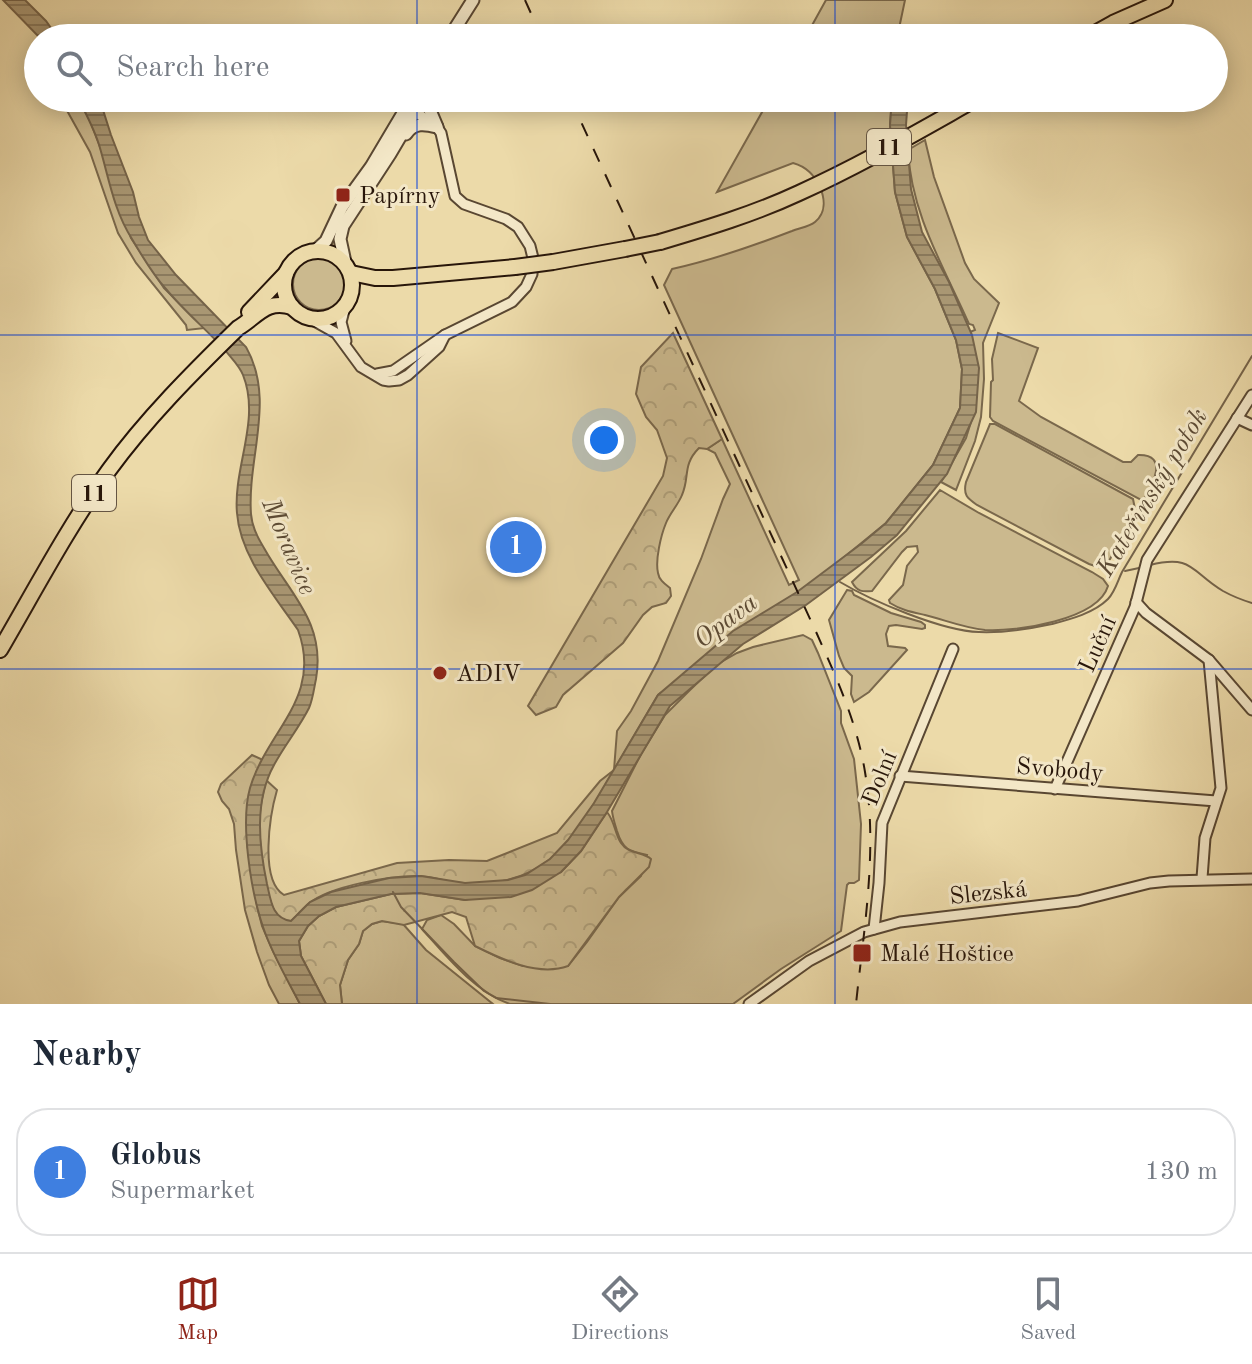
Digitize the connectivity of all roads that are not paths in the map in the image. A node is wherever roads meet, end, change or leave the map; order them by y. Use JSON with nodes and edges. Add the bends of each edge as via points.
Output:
{"nodes":[{"id":1,"x":473,"y":0,"type":"edge"},
{"id":2,"x":1165,"y":0,"type":"edge"},
{"id":3,"x":459,"y":24,"type":"edge"},
{"id":4,"x":1111,"y":24,"type":"edge"},
{"id":5,"x":406,"y":112,"type":"edge"},
{"id":6,"x":407,"y":112,"type":"edge"},
{"id":7,"x":419,"y":112,"type":"edge"},
{"id":8,"x":431,"y":112,"type":"edge"},
{"id":9,"x":953,"y":112,"type":"edge"},
{"id":10,"x":437,"y":127,"type":"junction"},
{"id":11,"x":359,"y":202,"type":"junction"},
{"id":12,"x":316,"y":250,"type":"junction"},
{"id":13,"x":348,"y":268,"type":"junction"},
{"id":14,"x":286,"y":273,"type":"junction"},
{"id":15,"x":393,"y":278,"type":"junction"},
{"id":16,"x":347,"y":304,"type":"junction"},
{"id":17,"x":292,"y":307,"type":"junction"},
{"id":18,"x":311,"y":319,"type":"junction"},
{"id":19,"x":238,"y":328,"type":"junction"},
{"id":20,"x":348,"y":348,"type":"junction"},
{"id":21,"x":1252,"y":395,"type":"edge"},
{"id":22,"x":1237,"y":418,"type":"junction"},
{"id":23,"x":1252,"y":425,"type":"edge"},
{"id":24,"x":1136,"y":602,"type":"junction"},
{"id":25,"x":953,"y":649,"type":"dead end"},
{"id":26,"x":0,"y":650,"type":"edge"},
{"id":27,"x":1209,"y":660,"type":"junction"},
{"id":28,"x":1252,"y":710,"type":"edge"},
{"id":29,"x":900,"y":776,"type":"junction"},
{"id":30,"x":1055,"y":789,"type":"junction"},
{"id":31,"x":1216,"y":801,"type":"junction"},
{"id":32,"x":1202,"y":878,"type":"junction"},
{"id":33,"x":1252,"y":879,"type":"edge"},
{"id":34,"x":874,"y":929,"type":"junction"},
{"id":35,"x":749,"y":1004,"type":"edge"}],
"edges":[{"from":1,"to":3,"type":"street"},
{"from":2,"to":4,"type":"main road"},
{"from":5,"to":12,"type":"street"},
{"from":6,"to":11,"type":"street"},
{"from":7,"to":10,"type":"street"},
{"from":8,"to":10,"type":"street"},
{"from":9,"to":15,"type":"main road","number":"11","bridge":true,"via":[[799,193],[660,242],[553,262]]},
{"from":10,"to":11,"type":"street","via":[[420,124],[409,129]]},
{"from":10,"to":20,"type":"street","via":[[455,196],[512,222],[527,239],[532,274],[512,302],[445,335],[393,371],[377,374],[361,367]]},
{"from":11,"to":13,"type":"street","via":[[342,232]]},
{"from":12,"to":13,"type":"main road","via":[[331,252]]},
{"from":12,"to":14,"type":"main road","via":[[299,256]]},
{"from":13,"to":15,"type":"main road","number":"11"},
{"from":13,"to":16,"type":"main road","via":[[353,289]]},
{"from":14,"to":17,"type":"main road","via":[[284,291]]},
{"from":14,"to":19,"type":"main road","number":"11"},
{"from":15,"to":16,"type":"main road","number":"11","via":[[376,282]]},
{"from":16,"to":18,"type":"main road","via":[[330,317]]},
{"from":16,"to":20,"type":"street","via":[[341,322]]},
{"from":17,"to":18,"type":"main road"},
{"from":17,"to":19,"type":"main road","number":"11","via":[[272,305]]},
{"from":18,"to":20,"type":"street","via":[[336,333]]},
{"from":19,"to":26,"type":"main road","number":"11","via":[[153,415],[109,470]]},
{"from":21,"to":22,"type":"street","name":"Luční"},
{"from":22,"to":23,"type":"street"},
{"from":22,"to":24,"type":"street","name":"Luční","via":[[1150,555]]},
{"from":24,"to":27,"type":"street"},
{"from":24,"to":30,"type":"street","name":"Luční"},
{"from":25,"to":29,"type":"street","name":"Dolní"},
{"from":27,"to":28,"type":"street"},
{"from":27,"to":31,"type":"street","via":[[1221,788]]},
{"from":29,"to":30,"type":"street","name":"Svobody"},
{"from":29,"to":34,"type":"street","name":"Dolní","via":[[882,823]]},
{"from":30,"to":31,"type":"street","name":"Svobody"},
{"from":31,"to":32,"type":"street","via":[[1205,838]]},
{"from":32,"to":33,"type":"street","name":"Slezská"},
{"from":32,"to":34,"type":"street","name":"Slezská"},
{"from":34,"to":35,"type":"street","name":"Slezská","via":[[809,961]]}]}
